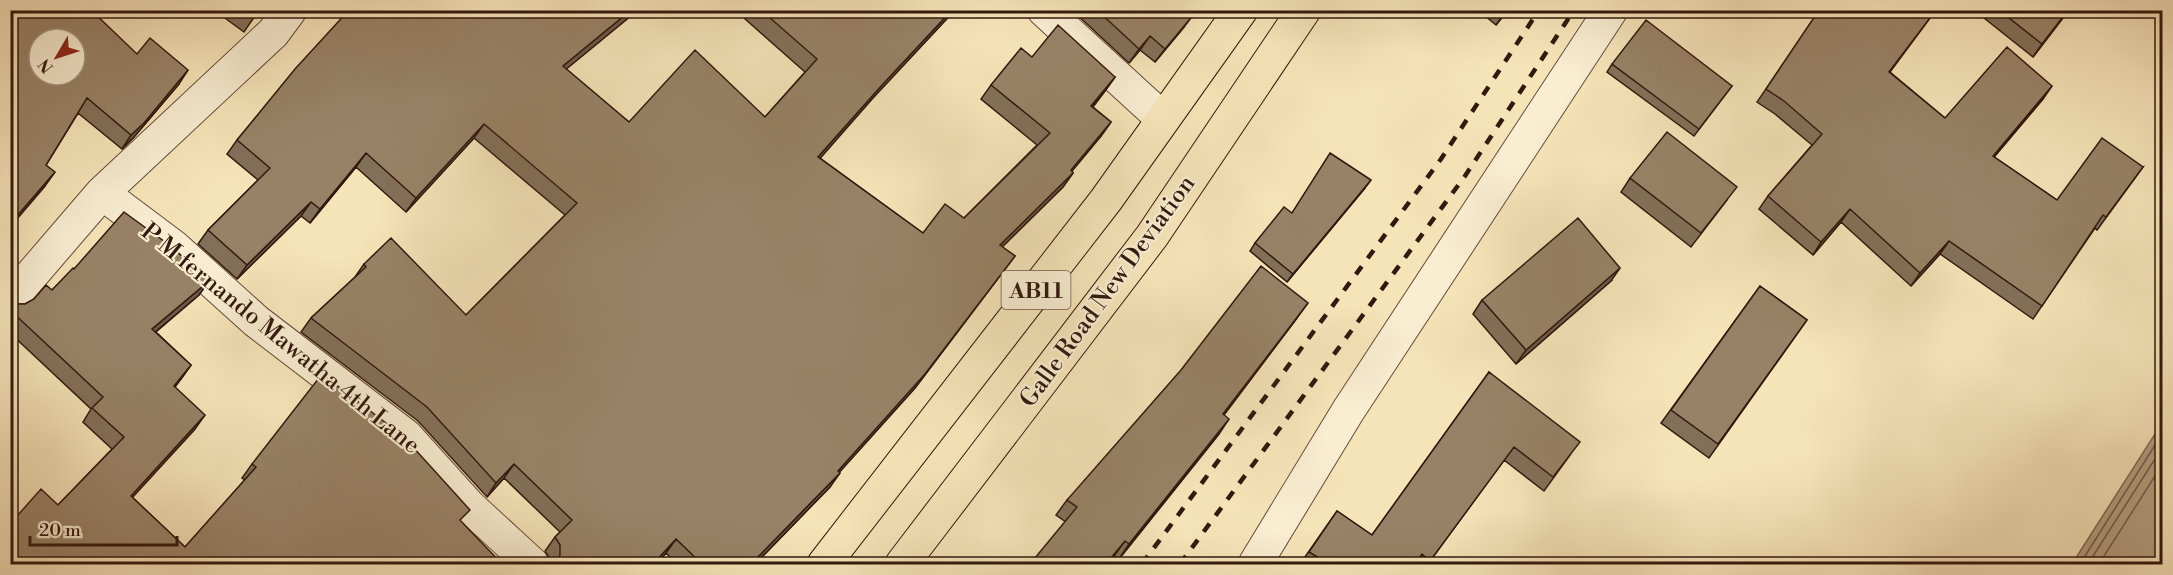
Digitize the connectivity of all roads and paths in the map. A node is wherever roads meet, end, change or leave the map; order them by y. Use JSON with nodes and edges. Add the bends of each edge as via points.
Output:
{"nodes":[{"id":1,"x":290,"y":10,"type":"edge"},
{"id":2,"x":1044,"y":10,"type":"edge"},
{"id":3,"x":1241,"y":10,"type":"edge"},
{"id":4,"x":1304,"y":10,"type":"edge"},
{"id":5,"x":1611,"y":10,"type":"edge"},
{"id":6,"x":1163,"y":118,"type":"junction"},
{"id":7,"x":102,"y":193,"type":"junction"},
{"id":8,"x":10,"y":300,"type":"edge"},
{"id":9,"x":532,"y":564,"type":"edge"},
{"id":10,"x":824,"y":564,"type":"edge"},
{"id":11,"x":902,"y":564,"type":"edge"},
{"id":12,"x":1255,"y":564,"type":"edge"}],
"edges":[{"from":1,"to":7,"type":"street","via":[[273,33]]},
{"from":2,"to":6,"type":"street"},
{"from":3,"to":6,"type":"main road","number":"AB11"},
{"from":4,"to":11,"type":"main road","name":"Galle Road New Deviation","number":"AB11","via":[[1152,236]]},
{"from":5,"to":12,"type":"street","via":[[1348,411]]},
{"from":6,"to":10,"type":"main road","number":"AB11","via":[[1106,200]]},
{"from":7,"to":8,"type":"street"},
{"from":7,"to":9,"type":"street","name":"P M fernando Mawatha 4th Lane","via":[[174,247],[265,328],[406,436],[469,506]]}]}
